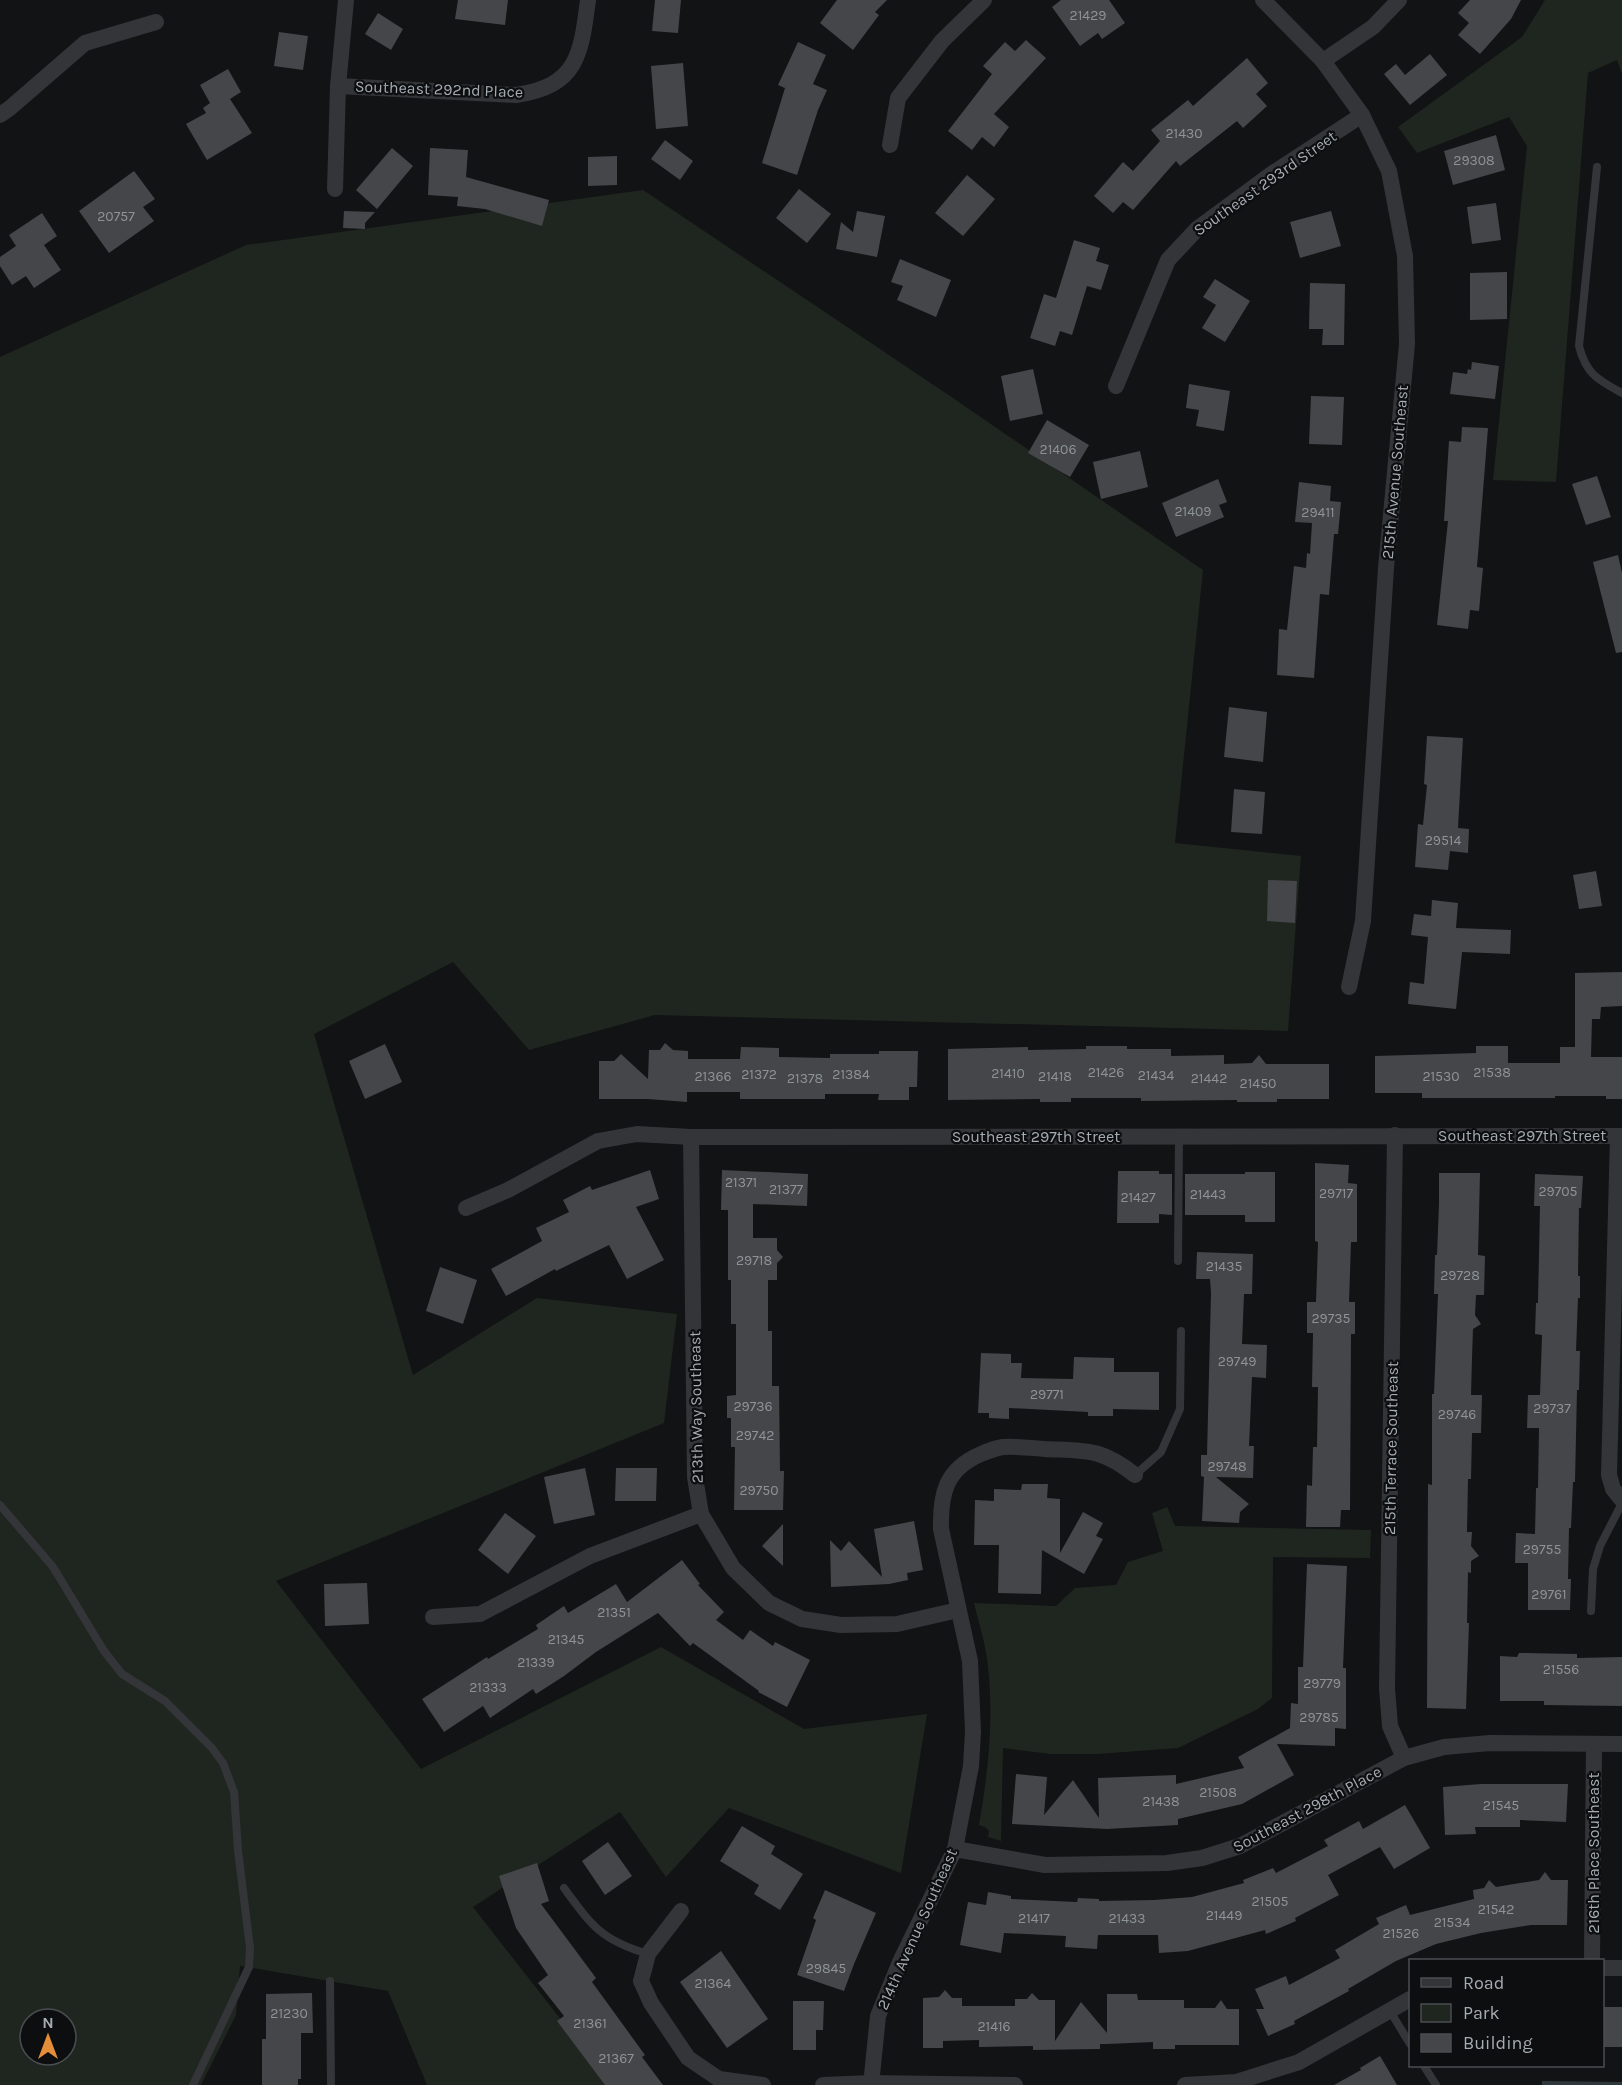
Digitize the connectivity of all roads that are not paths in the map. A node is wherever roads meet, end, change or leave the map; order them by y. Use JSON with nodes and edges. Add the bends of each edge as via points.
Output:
{"nodes":[{"id":1,"x":346,"y":0,"type":"edge"},
{"id":2,"x":588,"y":0,"type":"edge"},
{"id":3,"x":984,"y":0,"type":"edge"},
{"id":4,"x":1263,"y":0,"type":"edge"},
{"id":5,"x":1399,"y":0,"type":"edge"},
{"id":6,"x":156,"y":22,"type":"dead end"},
{"id":7,"x":1323,"y":62,"type":"junction"},
{"id":8,"x":338,"y":86,"type":"junction"},
{"id":9,"x":0,"y":115,"type":"edge"},
{"id":10,"x":1362,"y":115,"type":"junction"},
{"id":11,"x":890,"y":145,"type":"dead end"},
{"id":12,"x":1597,"y":167,"type":"dead end"},
{"id":13,"x":335,"y":189,"type":"dead end"},
{"id":14,"x":1116,"y":386,"type":"dead end"},
{"id":15,"x":1622,"y":393,"type":"edge"},
{"id":16,"x":1349,"y":987,"type":"dead end"},
{"id":17,"x":1395,"y":1135,"type":"junction"},
{"id":18,"x":1179,"y":1136,"type":"junction"},
{"id":19,"x":1620,"y":1136,"type":"edge"},
{"id":20,"x":691,"y":1137,"type":"junction"},
{"id":21,"x":466,"y":1208,"type":"dead end"},
{"id":22,"x":1178,"y":1261,"type":"dead end"},
{"id":23,"x":1181,"y":1331,"type":"dead end"},
{"id":24,"x":1135,"y":1475,"type":"joint"},
{"id":25,"x":1622,"y":1501,"type":"edge"},
{"id":26,"x":0,"y":1505,"type":"edge"},
{"id":27,"x":701,"y":1514,"type":"junction"},
{"id":28,"x":958,"y":1610,"type":"junction"},
{"id":29,"x":1591,"y":1611,"type":"dead end"},
{"id":30,"x":433,"y":1617,"type":"dead end"},
{"id":31,"x":1622,"y":1744,"type":"edge"},
{"id":32,"x":1594,"y":1745,"type":"junction"},
{"id":33,"x":1404,"y":1758,"type":"junction"},
{"id":34,"x":954,"y":1849,"type":"junction"},
{"id":35,"x":564,"y":1888,"type":"dead end"},
{"id":36,"x":681,"y":1911,"type":"dead end"},
{"id":37,"x":648,"y":1954,"type":"junction"},
{"id":38,"x":1592,"y":1959,"type":"edge"},
{"id":39,"x":1604,"y":1968,"type":"edge"},
{"id":40,"x":1622,"y":1968,"type":"edge"},
{"id":41,"x":330,"y":1981,"type":"dead end"},
{"id":42,"x":1409,"y":2000,"type":"edge"},
{"id":43,"x":1390,"y":2011,"type":"junction"},
{"id":44,"x":1409,"y":2042,"type":"edge"},
{"id":45,"x":1425,"y":2067,"type":"edge"},
{"id":46,"x":871,"y":2084,"type":"edge"},
{"id":47,"x":193,"y":2085,"type":"edge"},
{"id":48,"x":331,"y":2085,"type":"edge"},
{"id":49,"x":763,"y":2085,"type":"edge"},
{"id":50,"x":823,"y":2085,"type":"edge"},
{"id":51,"x":1015,"y":2085,"type":"edge"},
{"id":52,"x":1185,"y":2085,"type":"edge"},
{"id":53,"x":1436,"y":2085,"type":"edge"}],
"edges":[{"from":1,"to":8,"type":"street"},
{"from":2,"to":8,"type":"street","name":"Southeast 292nd Place","via":[[583,39],[570,71],[544,88],[516,95]]},
{"from":3,"to":11,"type":"street","via":[[942,41],[898,98]]},
{"from":4,"to":7,"type":"street","name":"215th Avenue Southeast"},
{"from":5,"to":7,"type":"street","via":[[1372,27]]},
{"from":6,"to":9,"type":"street","via":[[85,43]]},
{"from":7,"to":10,"type":"street","name":"215th Avenue Southeast"},
{"from":8,"to":13,"type":"street"},
{"from":10,"to":14,"type":"street","name":"Southeast 293rd Street","via":[[1273,173],[1197,229],[1175,252],[1168,260]]},
{"from":10,"to":16,"type":"street","name":"215th Avenue Southeast","via":[[1389,171],[1405,256],[1407,344],[1386,568],[1363,921]]},
{"from":12,"to":15,"type":"lane","via":[[1579,346],[1583,362],[1596,379]]},
{"from":17,"to":18,"type":"street","name":"Southeast 297th Street"},
{"from":17,"to":19,"type":"street","name":"Southeast 297th Street"},
{"from":17,"to":33,"type":"street","name":"215th Terrace Southeast","via":[[1387,1688],[1390,1726]]},
{"from":18,"to":20,"type":"street","name":"Southeast 297th Street"},
{"from":18,"to":22,"type":"lane"},
{"from":19,"to":25,"type":"street","via":[[1609,1475]]},
{"from":20,"to":21,"type":"street","name":"Southeast 297th Street","via":[[637,1134],[598,1141]]},
{"from":20,"to":27,"type":"street","name":"213th Way Southeast","via":[[695,1477]]},
{"from":23,"to":24,"type":"lane","via":[[1180,1409],[1161,1452]]},
{"from":24,"to":28,"type":"street","name":"214th Avenue Southeast","via":[[1116,1460],[1086,1451],[1003,1447],[959,1466],[950,1478],[941,1508],[941,1529]]},
{"from":25,"to":29,"type":"lane","via":[[1593,1569]]},
{"from":26,"to":47,"type":"lane","via":[[53,1567],[122,1674],[165,1701],[204,1740],[223,1763],[232,1784],[249,1967]]},
{"from":27,"to":28,"type":"street","name":"213th Way Southeast","via":[[733,1568],[769,1603],[802,1618],[841,1625],[897,1624]]},
{"from":27,"to":30,"type":"street","via":[[590,1556],[480,1614]]},
{"from":28,"to":34,"type":"street","name":"214th Avenue Southeast","via":[[970,1661],[973,1732],[971,1766]]},
{"from":31,"to":32,"type":"street","name":"Southeast 298th Place"},
{"from":32,"to":33,"type":"street","name":"Southeast 298th Place","via":[[1444,1746]]},
{"from":32,"to":38,"type":"street","name":"216th Place Southeast"},
{"from":33,"to":34,"type":"street","name":"Southeast 298th Place","via":[[1240,1846],[1202,1858],[1167,1863],[1045,1865]]},
{"from":34,"to":46,"type":"street","name":"214th Avenue Southeast","via":[[878,2016]]},
{"from":35,"to":37,"type":"lane","via":[[601,1934]]},
{"from":36,"to":37,"type":"street"},
{"from":37,"to":49,"type":"street","via":[[641,1982],[688,2058],[719,2079]]},
{"from":39,"to":40,"type":"street"},
{"from":41,"to":48,"type":"lane"},
{"from":42,"to":43,"type":"street"},
{"from":43,"to":44,"type":"lane"},
{"from":43,"to":52,"type":"street","via":[[1299,2062],[1236,2082]]},
{"from":45,"to":53,"type":"lane"},
{"from":46,"to":50,"type":"street"},
{"from":46,"to":51,"type":"street"}]}
